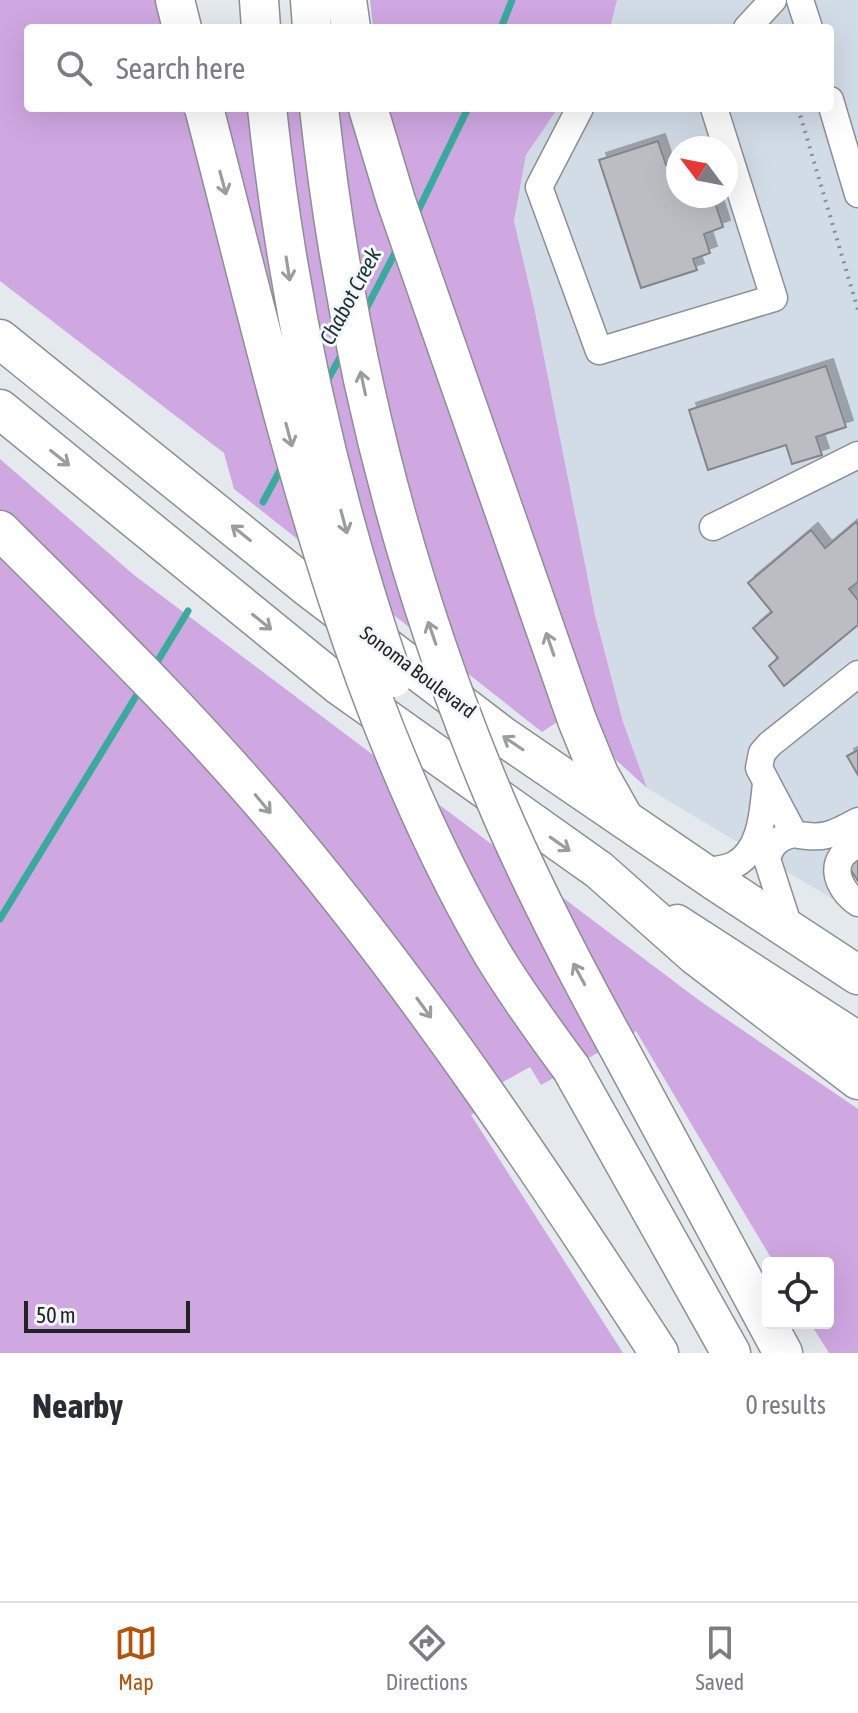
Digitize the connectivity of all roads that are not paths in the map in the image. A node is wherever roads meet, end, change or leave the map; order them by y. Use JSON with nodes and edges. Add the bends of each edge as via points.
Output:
{"nodes":[{"id":1,"x":175,"y":0,"type":"edge"},
{"id":2,"x":259,"y":0,"type":"edge"},
{"id":3,"x":310,"y":0,"type":"edge"},
{"id":4,"x":347,"y":0,"type":"edge"},
{"id":5,"x":773,"y":0,"type":"edge"},
{"id":6,"x":800,"y":0,"type":"edge"},
{"id":7,"x":181,"y":24,"type":"edge"},
{"id":8,"x":261,"y":24,"type":"edge"},
{"id":9,"x":312,"y":24,"type":"edge"},
{"id":10,"x":350,"y":24,"type":"edge"},
{"id":11,"x":751,"y":24,"type":"edge"},
{"id":12,"x":808,"y":24,"type":"edge"},
{"id":13,"x":205,"y":112,"type":"edge"},
{"id":14,"x":268,"y":112,"type":"edge"},
{"id":15,"x":319,"y":112,"type":"edge"},
{"id":16,"x":369,"y":112,"type":"edge"},
{"id":17,"x":578,"y":112,"type":"edge"},
{"id":18,"x":715,"y":112,"type":"edge"},
{"id":19,"x":834,"y":112,"type":"edge"},
{"id":20,"x":858,"y":194,"type":"edge"},
{"id":21,"x":0,"y":339,"type":"edge"},
{"id":22,"x":0,"y":409,"type":"edge"},
{"id":23,"x":858,"y":455,"type":"edge"},
{"id":24,"x":713,"y":527,"type":"dead end"},
{"id":25,"x":0,"y":530,"type":"edge"},
{"id":26,"x":858,"y":674,"type":"edge"},
{"id":27,"x":766,"y":783,"type":"junction"},
{"id":28,"x":625,"y":818,"type":"junction"},
{"id":29,"x":858,"y":821,"type":"edge"},
{"id":30,"x":794,"y":834,"type":"junction"},
{"id":31,"x":858,"y":844,"type":"edge"},
{"id":32,"x":599,"y":870,"type":"junction"},
{"id":33,"x":702,"y":872,"type":"junction"},
{"id":34,"x":858,"y":903,"type":"edge"},
{"id":35,"x":790,"y":930,"type":"junction"},
{"id":36,"x":853,"y":963,"type":"edge"},
{"id":37,"x":858,"y":1039,"type":"edge"},
{"id":38,"x":616,"y":1043,"type":"junction"},
{"id":39,"x":571,"y":1068,"type":"junction"},
{"id":40,"x":858,"y":1080,"type":"edge"},
{"id":41,"x":762,"y":1269,"type":"edge"},
{"id":42,"x":798,"y":1329,"type":"edge"},
{"id":43,"x":659,"y":1353,"type":"edge"},
{"id":44,"x":731,"y":1353,"type":"edge"},
{"id":45,"x":783,"y":1353,"type":"edge"},
{"id":46,"x":813,"y":1353,"type":"edge"}],
"edges":[{"from":1,"to":7,"type":"highway"},
{"from":2,"to":8,"type":"highway"},
{"from":3,"to":9,"type":"highway"},
{"from":4,"to":10,"type":"highway"},
{"from":5,"to":11,"type":"street"},
{"from":6,"to":12,"type":"street"},
{"from":13,"to":39,"type":"highway","one_way":true,"bridge":true,"via":[[307,500],[374,701],[460,895],[528,1010]]},
{"from":14,"to":39,"type":"highway","one_way":true,"bridge":true,"via":[[304,357],[371,612],[448,820],[505,944]]},
{"from":38,"to":15,"type":"highway","one_way":true,"bridge":true,"via":[[500,811],[424,610],[355,347]]},
{"from":28,"to":16,"type":"highway","one_way":true,"via":[[577,720]]},
{"from":17,"to":18,"type":"street","via":[[539,187],[599,351],[774,298]]},
{"from":19,"to":20,"type":"street"},
{"from":28,"to":21,"type":"highway","name":"Sonoma Boulevard","one_way":true,"via":[[504,737],[310,589]]},
{"from":22,"to":32,"type":"highway","one_way":true,"via":[[340,686]]},
{"from":23,"to":24,"type":"street"},
{"from":25,"to":43,"type":"highway","one_way":true,"via":[[253,792],[369,933],[531,1159]]},
{"from":26,"to":27,"type":"street","via":[[762,753],[759,768]]},
{"from":27,"to":30,"type":"street"},
{"from":27,"to":33,"type":"street","via":[[756,840],[748,854],[735,864]]},
{"from":28,"to":33,"type":"highway","name":"Sonoma Boulevard"},
{"from":29,"to":30,"type":"street","via":[[824,836]]},
{"from":30,"to":35,"type":"street","via":[[776,841],[767,859]]},
{"from":31,"to":34,"type":"street","via":[[842,856],[838,867],[843,889]]},
{"from":32,"to":37,"type":"main road"},
{"from":32,"to":40,"type":"highway","via":[[696,956]]},
{"from":33,"to":35,"type":"highway","name":"Sonoma Boulevard"},
{"from":35,"to":36,"type":"highway","name":"Sonoma Boulevard"},
{"from":38,"to":41,"type":"highway"},
{"from":38,"to":45,"type":"highway"},
{"from":39,"to":44,"type":"highway"},
{"from":42,"to":46,"type":"highway"}]}
